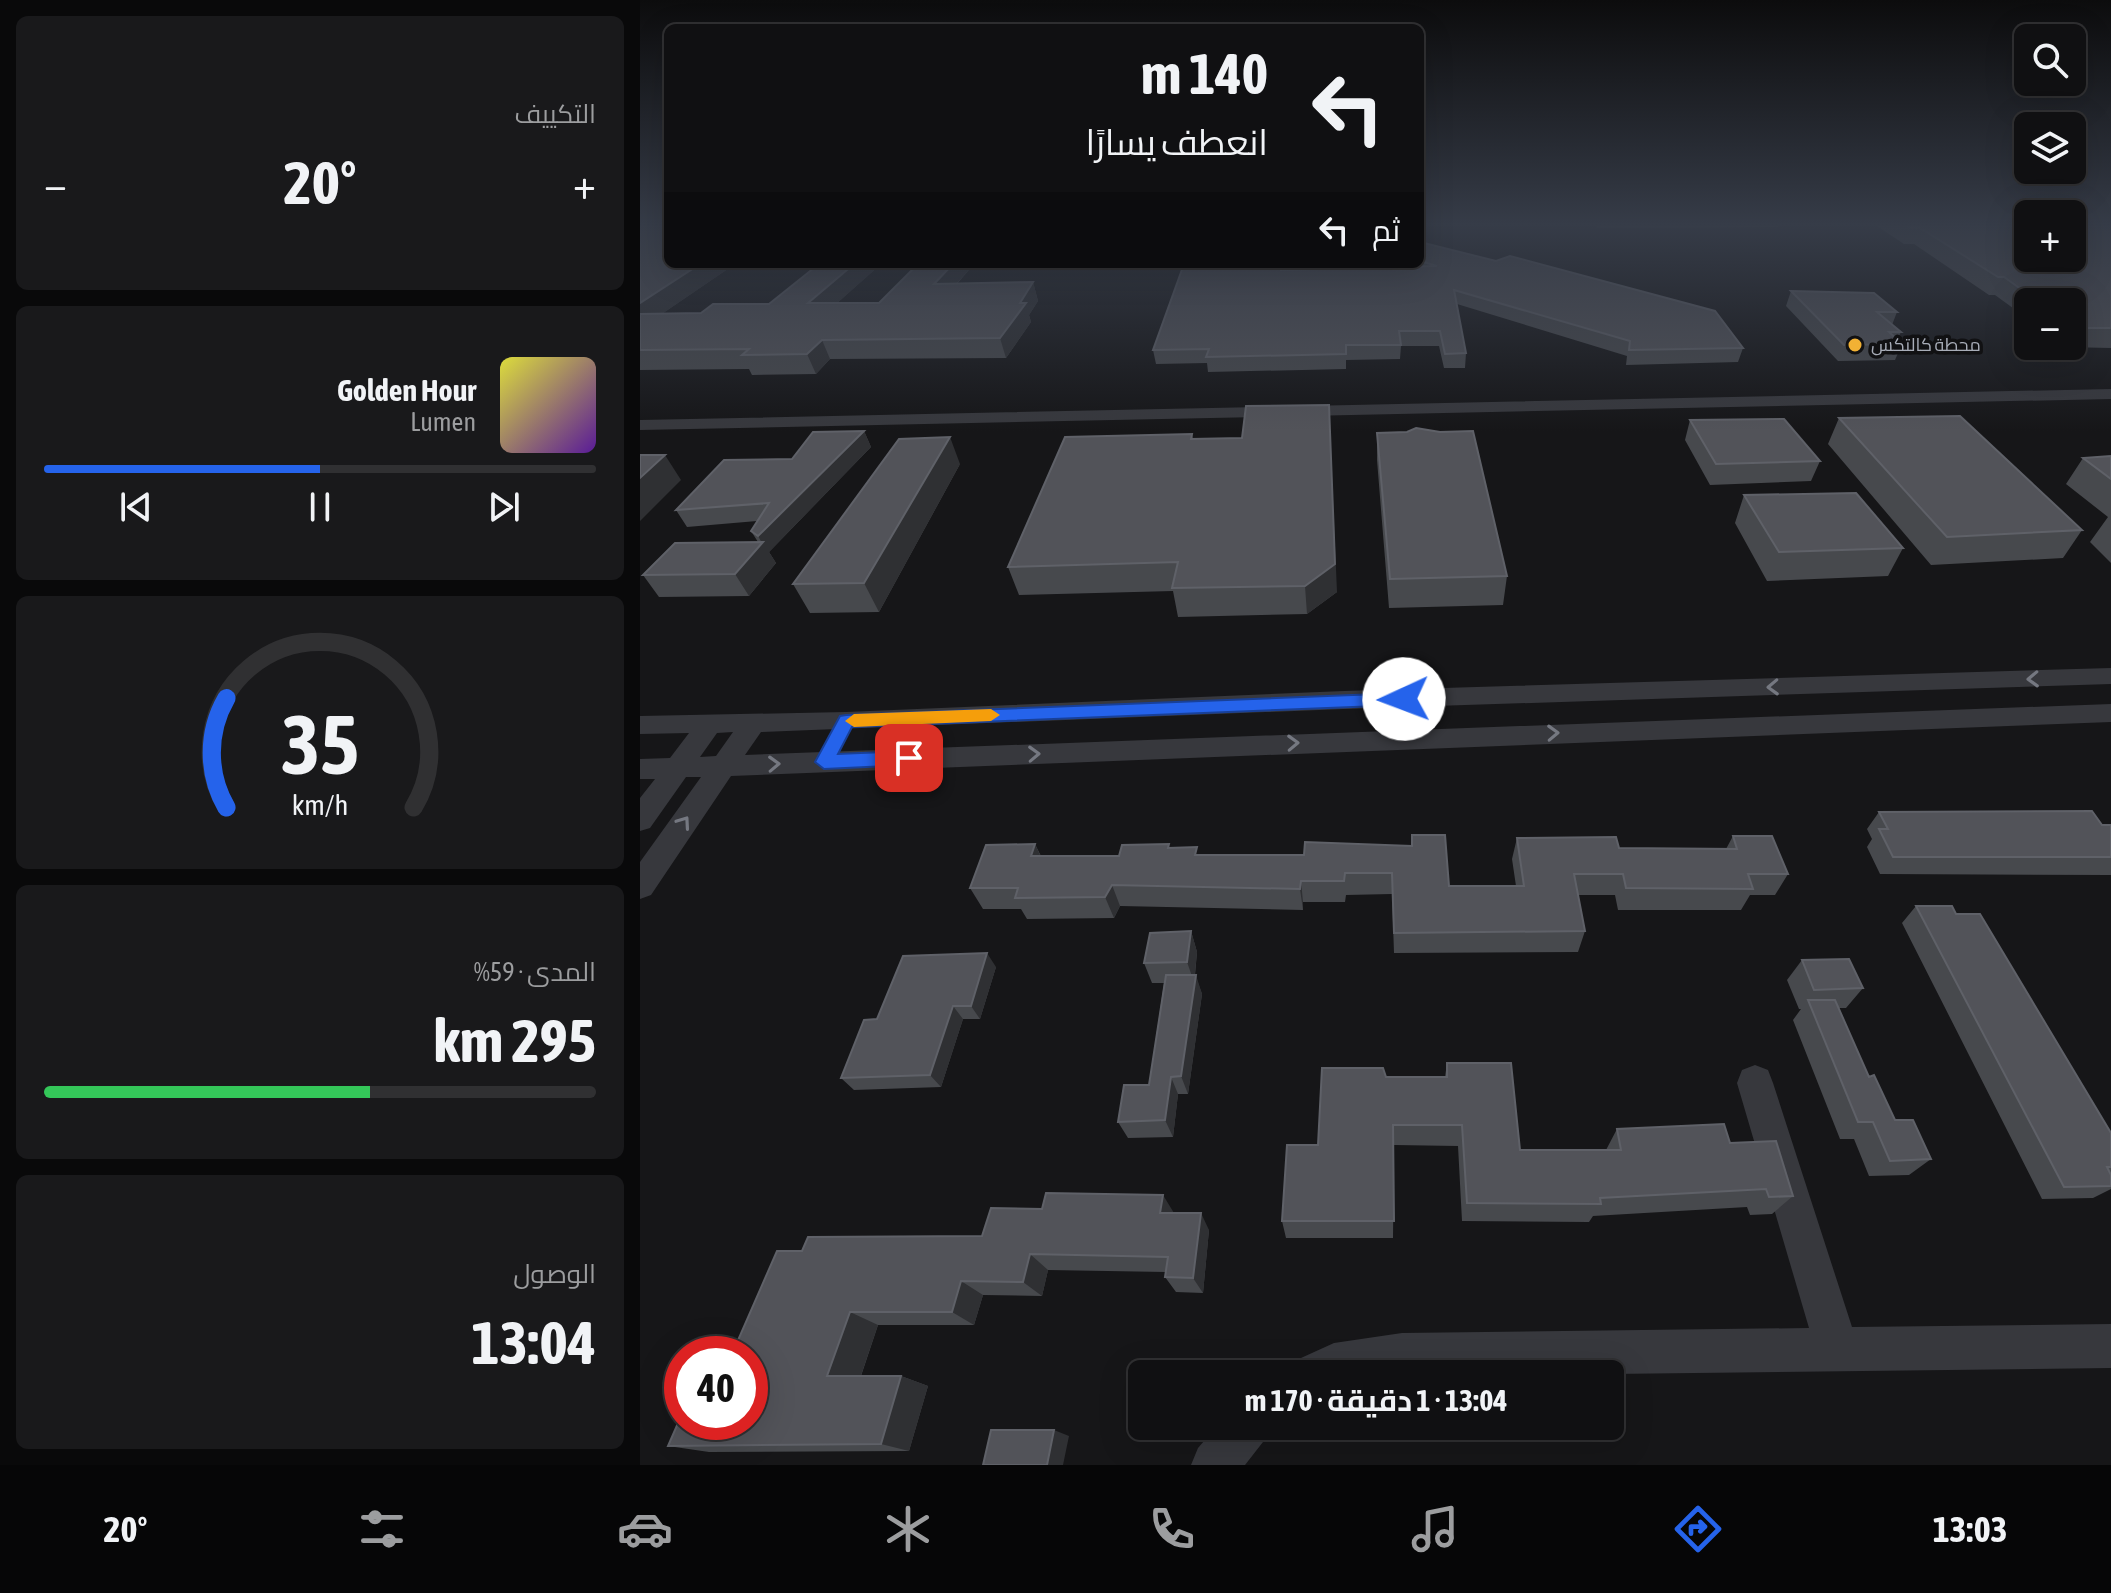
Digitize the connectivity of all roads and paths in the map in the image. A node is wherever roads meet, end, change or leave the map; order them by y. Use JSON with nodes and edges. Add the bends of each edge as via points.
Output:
{"nodes":[{"id":1,"x":2111,"y":384,"type":"edge"},
{"id":2,"x":2111,"y":394,"type":"edge"},
{"id":3,"x":640,"y":413,"type":"edge"},
{"id":4,"x":640,"y":425,"type":"edge"},
{"id":5,"x":2111,"y":676,"type":"edge"},
{"id":6,"x":2111,"y":713,"type":"edge"},
{"id":7,"x":846,"y":721,"type":"junction"},
{"id":8,"x":711,"y":722,"type":"junction"},
{"id":9,"x":754,"y":722,"type":"junction"},
{"id":10,"x":640,"y":725,"type":"edge"},
{"id":11,"x":824,"y":762,"type":"junction"},
{"id":12,"x":723,"y":766,"type":"junction"},
{"id":13,"x":678,"y":768,"type":"junction"},
{"id":14,"x":640,"y":769,"type":"edge"},
{"id":15,"x":640,"y":820,"type":"edge"},
{"id":16,"x":640,"y":886,"type":"edge"},
{"id":17,"x":1755,"y":1083,"type":"dead end"},
{"id":18,"x":2111,"y":1346,"type":"edge"},
{"id":19,"x":1837,"y":1349,"type":"junction"},
{"id":20,"x":1368,"y":1360,"type":"edge"},
{"id":21,"x":1236,"y":1440,"type":"edge"},
{"id":22,"x":1215,"y":1465,"type":"edge"}],
"edges":[{"from":1,"to":3,"type":"street"},
{"from":2,"to":4,"type":"street"},
{"from":5,"to":7,"type":"street","one_way":true},
{"from":11,"to":6,"type":"street","one_way":true},
{"from":7,"to":9,"type":"street"},
{"from":7,"to":11,"type":"street"},
{"from":8,"to":9,"type":"street"},
{"from":8,"to":10,"type":"street"},
{"from":8,"to":13,"type":"street"},
{"from":9,"to":12,"type":"street"},
{"from":12,"to":11,"type":"street","one_way":true},
{"from":12,"to":13,"type":"street"},
{"from":16,"to":12,"type":"street","one_way":true},
{"from":13,"to":14,"type":"street"},
{"from":13,"to":15,"type":"street"},
{"from":17,"to":19,"type":"street"},
{"from":18,"to":19,"type":"street"},
{"from":19,"to":20,"type":"street","via":[[1402,1355]]},
{"from":21,"to":22,"type":"street"}]}
